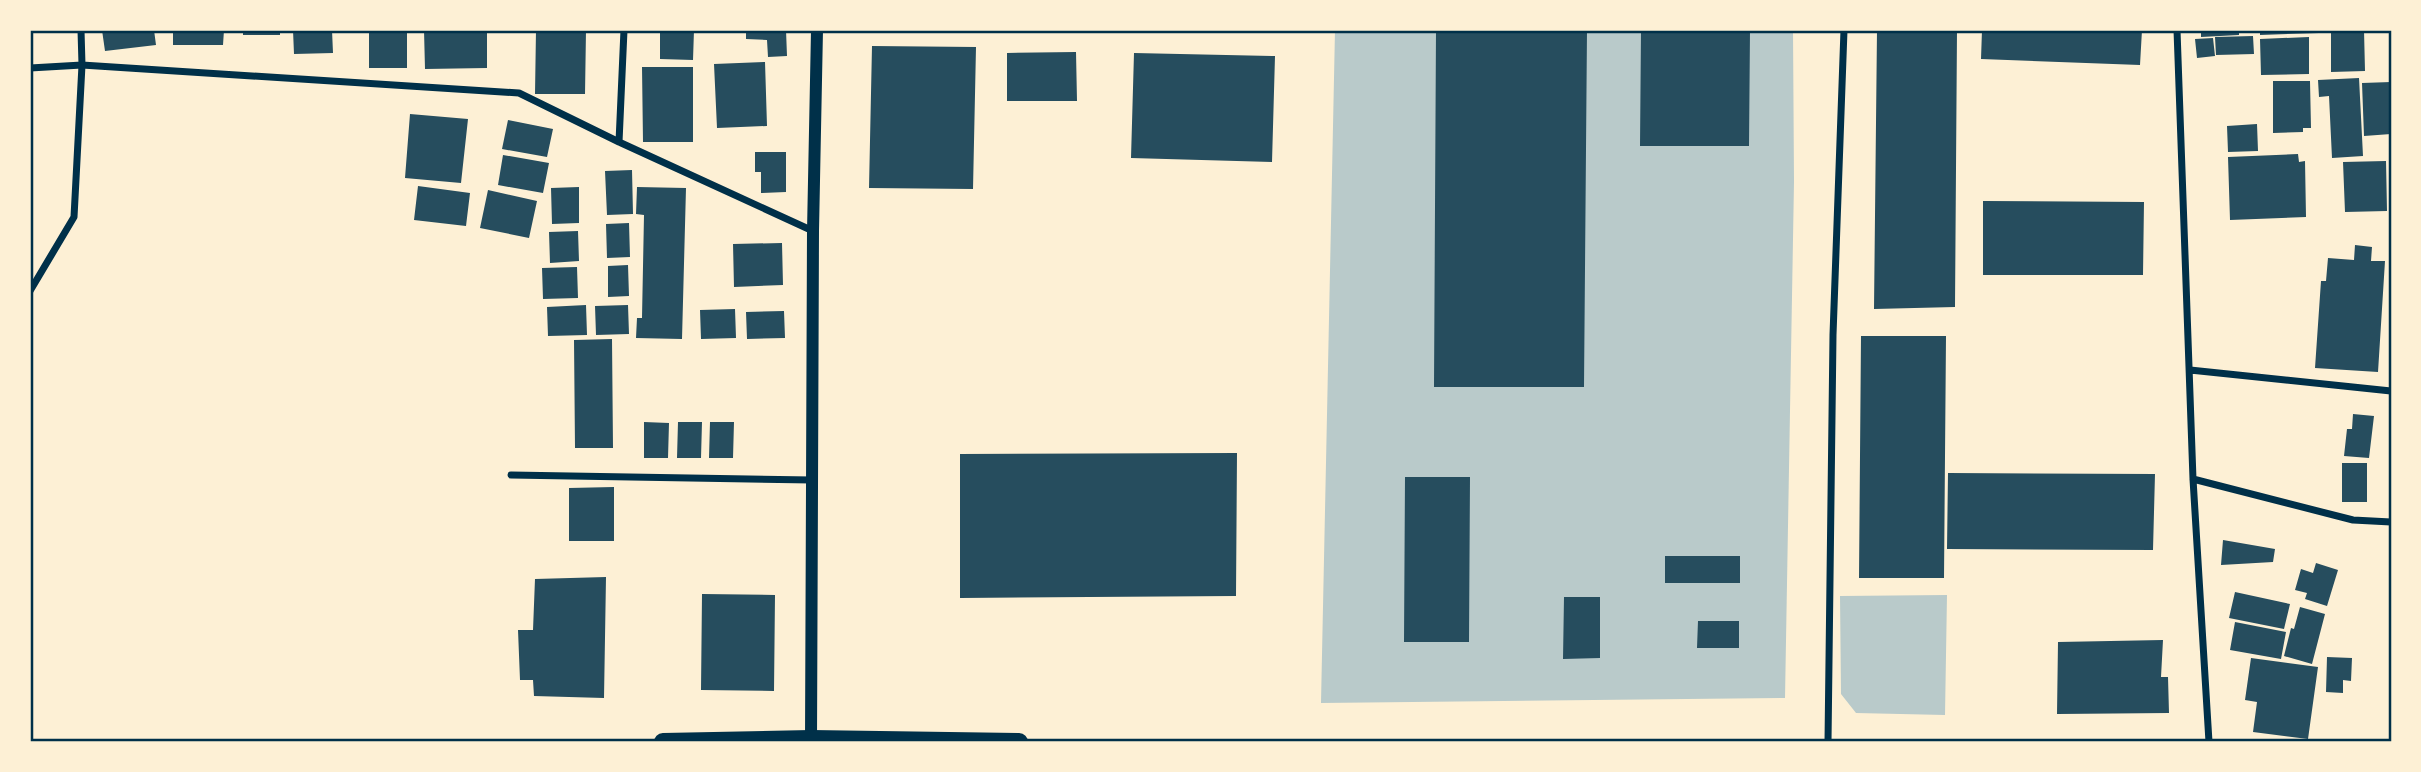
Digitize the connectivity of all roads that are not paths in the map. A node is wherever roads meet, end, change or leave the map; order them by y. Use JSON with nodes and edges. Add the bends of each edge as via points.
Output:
{"nodes":[{"id":1,"x":81,"y":30,"type":"edge"},
{"id":2,"x":624,"y":30,"type":"edge"},
{"id":3,"x":817,"y":30,"type":"edge"},
{"id":4,"x":1844,"y":30,"type":"edge"},
{"id":5,"x":2177,"y":30,"type":"edge"},
{"id":6,"x":82,"y":65,"type":"junction"},
{"id":7,"x":30,"y":68,"type":"edge"},
{"id":8,"x":619,"y":142,"type":"junction"},
{"id":9,"x":813,"y":230,"type":"junction"},
{"id":10,"x":30,"y":291,"type":"edge"},
{"id":11,"x":2190,"y":370,"type":"junction"},
{"id":12,"x":2391,"y":391,"type":"edge"},
{"id":13,"x":511,"y":475,"type":"dead end"},
{"id":14,"x":2193,"y":479,"type":"junction"},
{"id":15,"x":812,"y":480,"type":"junction"},
{"id":16,"x":2391,"y":522,"type":"edge"},
{"id":17,"x":811,"y":741,"type":"edge"},
{"id":18,"x":663,"y":742,"type":"edge"},
{"id":19,"x":1018,"y":742,"type":"edge"},
{"id":20,"x":1828,"y":742,"type":"edge"},
{"id":21,"x":2209,"y":742,"type":"edge"}],
"edges":[{"from":1,"to":6,"type":"street"},
{"from":2,"to":8,"type":"street"},
{"from":3,"to":9,"type":"street"},
{"from":4,"to":20,"type":"street","via":[[1833,335]]},
{"from":5,"to":11,"type":"street"},
{"from":6,"to":7,"type":"street"},
{"from":6,"to":8,"type":"street","via":[[519,93]]},
{"from":6,"to":10,"type":"street","via":[[74,217]]},
{"from":8,"to":9,"type":"street"},
{"from":9,"to":15,"type":"street"},
{"from":11,"to":12,"type":"street"},
{"from":11,"to":14,"type":"street"},
{"from":13,"to":15,"type":"street"},
{"from":14,"to":16,"type":"street","via":[[2353,520]]},
{"from":14,"to":21,"type":"street"},
{"from":15,"to":17,"type":"street"},
{"from":17,"to":18,"type":"main road"},
{"from":17,"to":19,"type":"main road"}]}
